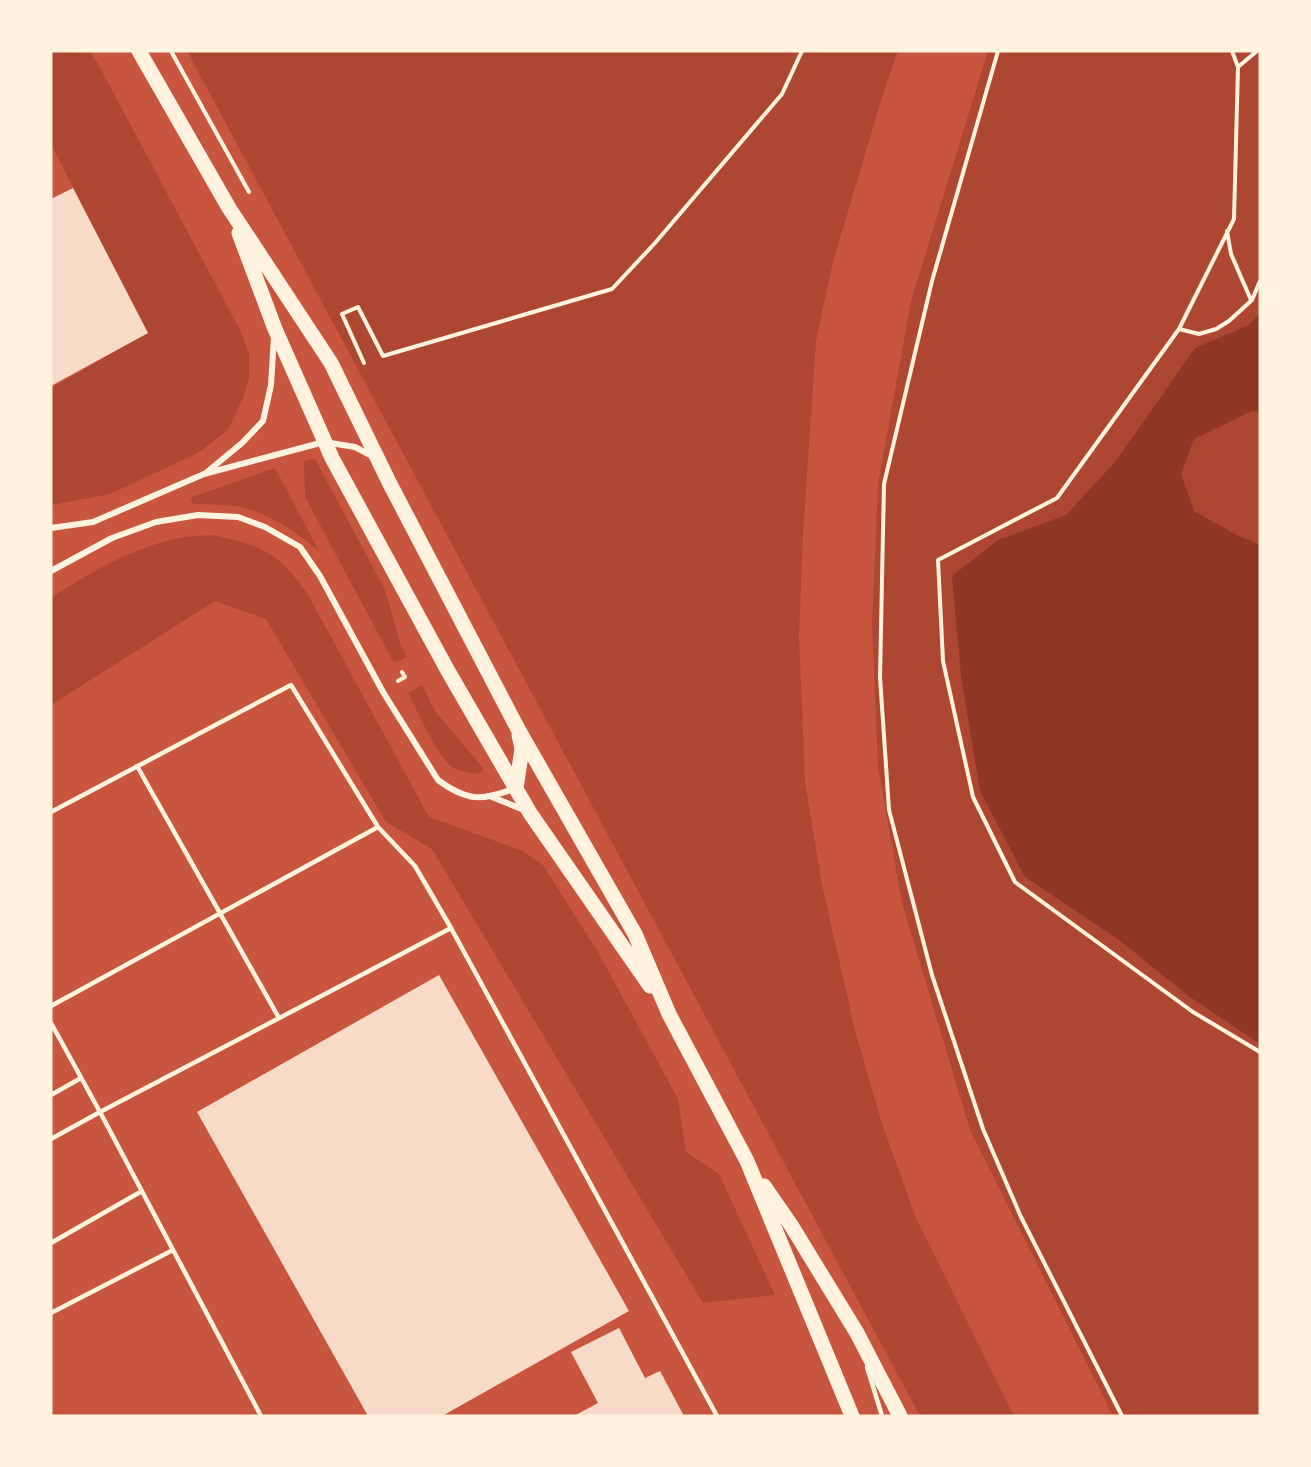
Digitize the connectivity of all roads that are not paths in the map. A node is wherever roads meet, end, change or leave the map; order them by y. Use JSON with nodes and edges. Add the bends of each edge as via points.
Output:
{"nodes":[{"id":1,"x":139,"y":51,"type":"edge"},
{"id":2,"x":229,"y":208,"type":"junction"},
{"id":3,"x":275,"y":329,"type":"junction"},
{"id":4,"x":324,"y":442,"type":"junction"},
{"id":5,"x":378,"y":459,"type":"junction"},
{"id":6,"x":204,"y":474,"type":"junction"},
{"id":7,"x":51,"y":528,"type":"edge"},
{"id":8,"x":51,"y":571,"type":"edge"},
{"id":9,"x":518,"y":729,"type":"junction"},
{"id":10,"x":137,"y":766,"type":"junction"},
{"id":11,"x":516,"y":788,"type":"junction"},
{"id":12,"x":492,"y":797,"type":"junction"},
{"id":13,"x":51,"y":812,"type":"edge"},
{"id":14,"x":530,"y":813,"type":"junction"},
{"id":15,"x":378,"y":827,"type":"junction"},
{"id":16,"x":220,"y":914,"type":"junction"},
{"id":17,"x":451,"y":928,"type":"junction"},
{"id":18,"x":51,"y":1006,"type":"edge"},
{"id":19,"x":669,"y":1014,"type":"junction"},
{"id":20,"x":279,"y":1018,"type":"junction"},
{"id":21,"x":51,"y":1023,"type":"edge"},
{"id":22,"x":81,"y":1078,"type":"junction"},
{"id":23,"x":51,"y":1095,"type":"edge"},
{"id":24,"x":100,"y":1112,"type":"junction"},
{"id":25,"x":51,"y":1139,"type":"edge"},
{"id":26,"x":747,"y":1161,"type":"junction"},
{"id":27,"x":142,"y":1191,"type":"junction"},
{"id":28,"x":51,"y":1243,"type":"edge"},
{"id":29,"x":173,"y":1250,"type":"junction"},
{"id":30,"x":51,"y":1313,"type":"edge"},
{"id":31,"x":857,"y":1333,"type":"junction"},
{"id":32,"x":261,"y":1416,"type":"edge"},
{"id":33,"x":717,"y":1416,"type":"edge"},
{"id":34,"x":852,"y":1416,"type":"edge"},
{"id":35,"x":882,"y":1416,"type":"edge"},
{"id":36,"x":900,"y":1416,"type":"edge"}],
"edges":[{"from":1,"to":2,"type":"main road"},
{"from":2,"to":3,"type":"main road"},
{"from":2,"to":5,"type":"main road","via":[[331,363]]},
{"from":3,"to":4,"type":"main road"},
{"from":3,"to":6,"type":"street","via":[[271,385],[263,421]]},
{"from":4,"to":5,"type":"street","via":[[355,447]]},
{"from":4,"to":6,"type":"street"},
{"from":4,"to":11,"type":"main road"},
{"from":5,"to":9,"type":"main road"},
{"from":6,"to":7,"type":"street","via":[[93,522]]},
{"from":8,"to":12,"type":"street","via":[[112,538],[156,522],[198,515],[238,517],[266,527],[300,547],[320,576],[383,692],[438,780],[471,798]]},
{"from":9,"to":11,"type":"main road","via":[[522,749]]},
{"from":9,"to":19,"type":"main road","via":[[635,934]]},
{"from":10,"to":13,"type":"lane"},
{"from":10,"to":15,"type":"lane","via":[[291,685]]},
{"from":10,"to":16,"type":"lane"},
{"from":11,"to":12,"type":"street"},
{"from":11,"to":14,"type":"main road"},
{"from":12,"to":14,"type":"street"},
{"from":14,"to":19,"type":"main road"},
{"from":15,"to":16,"type":"lane"},
{"from":15,"to":17,"type":"lane","via":[[415,866]]},
{"from":16,"to":18,"type":"lane"},
{"from":16,"to":20,"type":"lane"},
{"from":17,"to":20,"type":"lane"},
{"from":17,"to":33,"type":"lane"},
{"from":19,"to":26,"type":"main road"},
{"from":20,"to":24,"type":"lane"},
{"from":21,"to":22,"type":"lane"},
{"from":22,"to":23,"type":"lane"},
{"from":22,"to":24,"type":"lane"},
{"from":24,"to":25,"type":"lane"},
{"from":24,"to":27,"type":"lane"},
{"from":26,"to":31,"type":"main road"},
{"from":26,"to":34,"type":"main road"},
{"from":27,"to":28,"type":"lane"},
{"from":27,"to":29,"type":"lane"},
{"from":29,"to":30,"type":"lane"},
{"from":29,"to":32,"type":"lane"},
{"from":31,"to":35,"type":"lane"},
{"from":31,"to":36,"type":"main road"}]}
